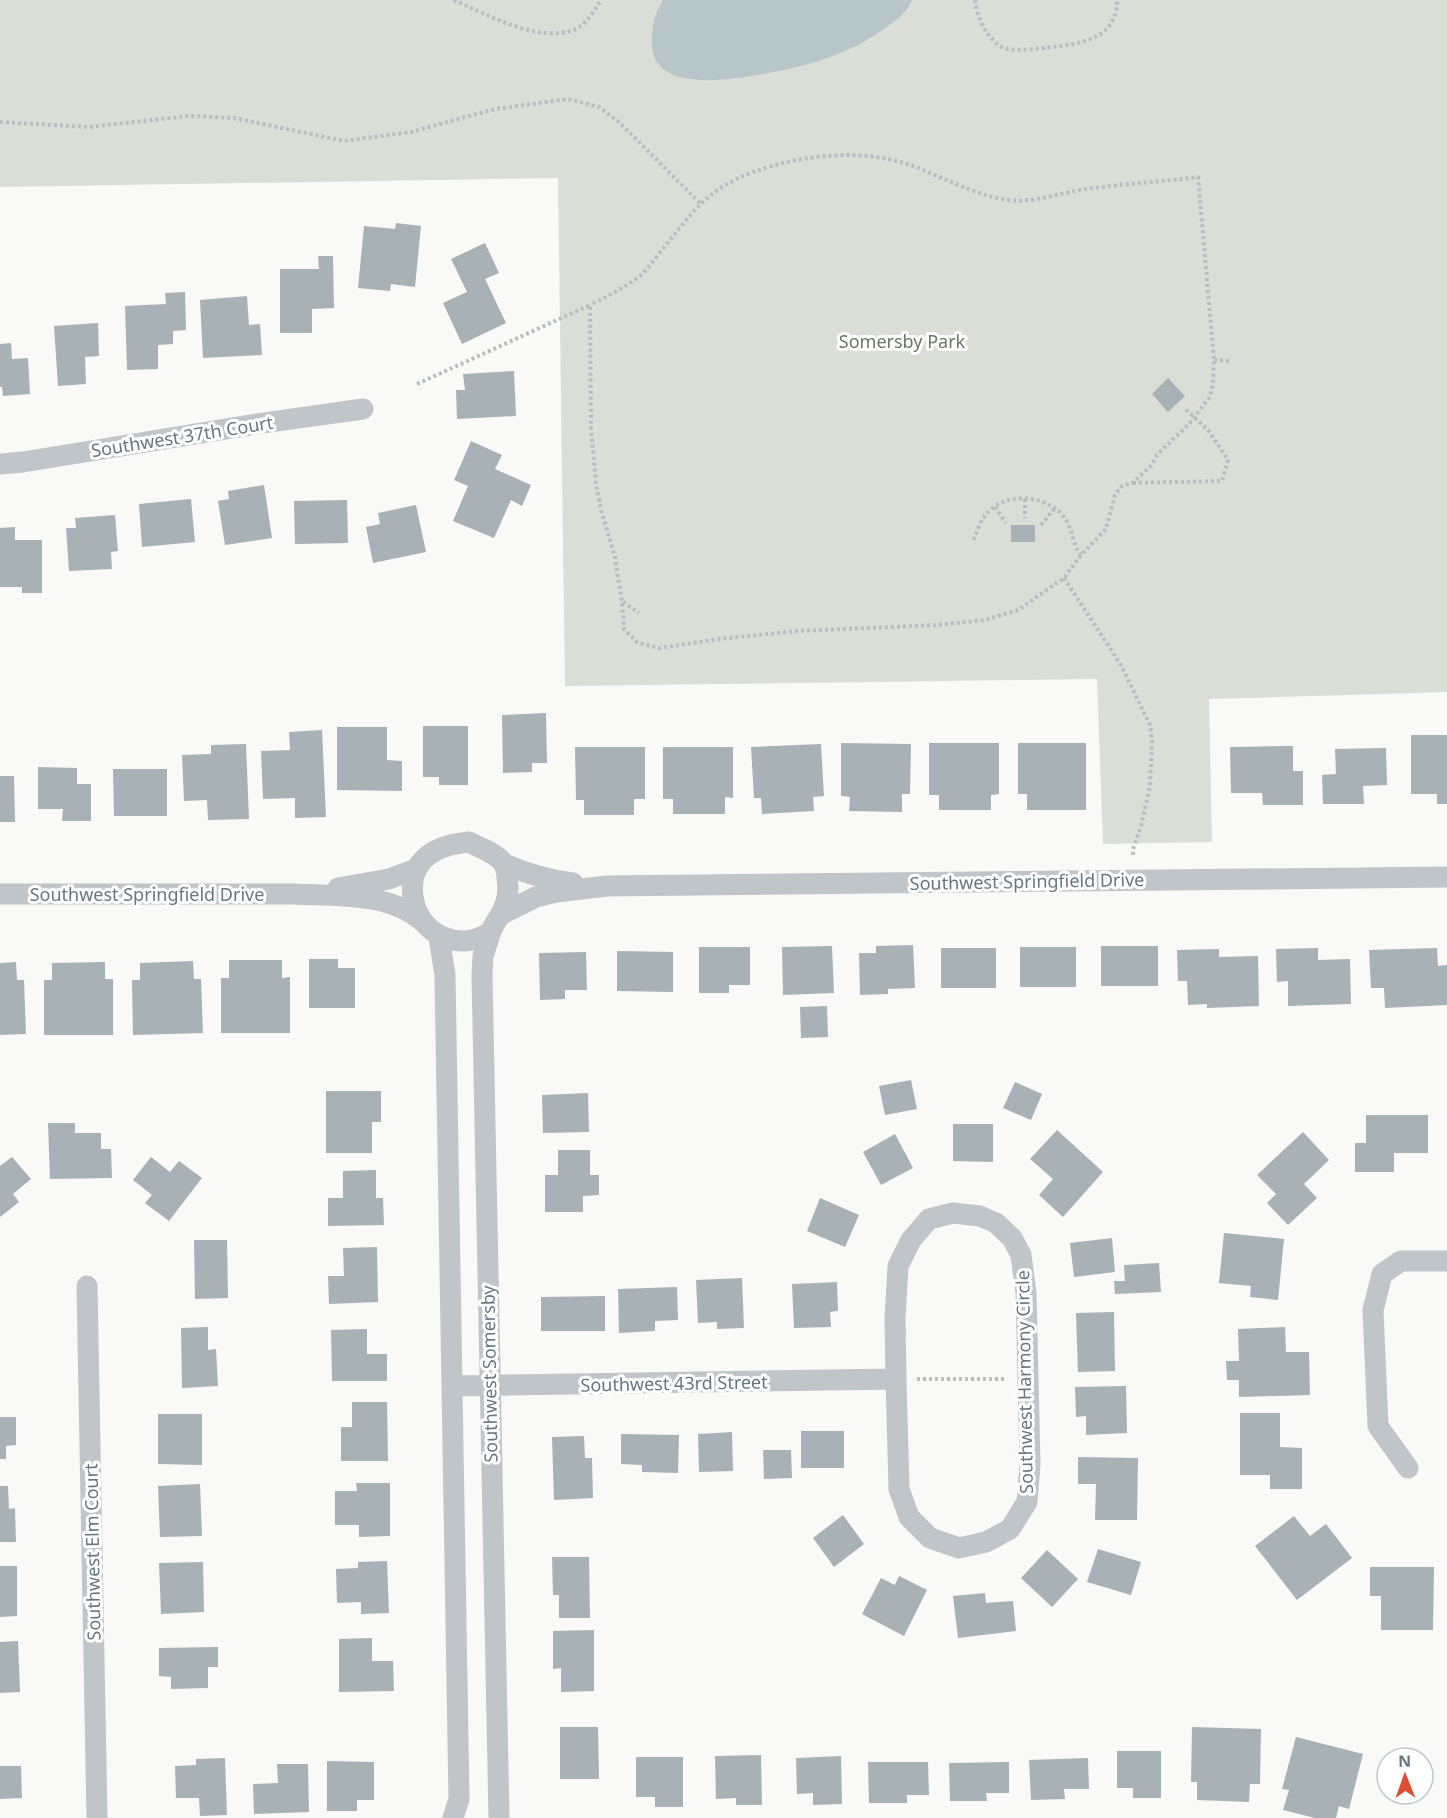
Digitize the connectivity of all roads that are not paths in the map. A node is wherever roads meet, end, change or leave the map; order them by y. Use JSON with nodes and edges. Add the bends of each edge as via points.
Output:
{"nodes":[{"id":1,"x":363,"y":409,"type":"dead end"},
{"id":2,"x":0,"y":464,"type":"edge"},
{"id":3,"x":504,"y":864,"type":"junction"},
{"id":4,"x":416,"y":870,"type":"junction"},
{"id":5,"x":1447,"y":877,"type":"edge"},
{"id":6,"x":607,"y":886,"type":"junction"},
{"id":7,"x":0,"y":894,"type":"edge"},
{"id":8,"x":293,"y":894,"type":"junction"},
{"id":9,"x":502,"y":914,"type":"junction"},
{"id":10,"x":422,"y":921,"type":"junction"},
{"id":11,"x":491,"y":931,"type":"junction"},
{"id":12,"x":439,"y":937,"type":"junction"},
{"id":13,"x":1447,"y":1261,"type":"edge"},
{"id":14,"x":87,"y":1287,"type":"dead end"},
{"id":15,"x":896,"y":1379,"type":"junction"},
{"id":16,"x":490,"y":1385,"type":"junction"},
{"id":17,"x":452,"y":1386,"type":"junction"},
{"id":18,"x":1408,"y":1468,"type":"dead end"},
{"id":19,"x":97,"y":1818,"type":"edge"},
{"id":20,"x":453,"y":1818,"type":"edge"},
{"id":21,"x":499,"y":1818,"type":"edge"}],
"edges":[{"from":1,"to":2,"type":"street","name":"Southwest 37th Court"},
{"from":3,"to":4,"type":"street","via":[[494,854],[469,842],[454,843],[435,850]]},
{"from":3,"to":6,"type":"street","name":"Southwest Springfield Drive","via":[[549,880]]},
{"from":3,"to":9,"type":"street","via":[[508,891]]},
{"from":4,"to":8,"type":"street","name":"Southwest Springfield Drive","via":[[356,886]]},
{"from":4,"to":10,"type":"street","via":[[412,890]]},
{"from":5,"to":6,"type":"street","name":"Southwest Springfield Drive"},
{"from":6,"to":9,"type":"street","name":"Southwest Springfield Drive","via":[[536,897]]},
{"from":7,"to":8,"type":"street","name":"Southwest Springfield Drive"},
{"from":8,"to":10,"type":"street","name":"Southwest Springfield Drive","via":[[381,902],[413,913]]},
{"from":9,"to":11,"type":"street"},
{"from":10,"to":12,"type":"street"},
{"from":11,"to":12,"type":"street","via":[[463,941]]},
{"from":11,"to":16,"type":"street","name":"Southwest Somersby","via":[[482,975]]},
{"from":12,"to":17,"type":"street","name":"Southwest Somersby","via":[[445,975]]},
{"from":13,"to":18,"type":"street","via":[[1401,1261],[1382,1274],[1373,1310],[1378,1426]]},
{"from":14,"to":19,"type":"street","name":"Southwest Elm Court"},
{"from":15,"to":15,"type":"street","name":"Southwest Harmony Circle","via":[[899,1489],[909,1517],[930,1538],[959,1548],[986,1542],[1010,1529],[1027,1502],[1030,1464],[1026,1293],[1021,1255],[1012,1238],[996,1223],[980,1216],[953,1213],[929,1219],[911,1240],[898,1266]]},
{"from":15,"to":16,"type":"street","name":"Southwest 43rd Street"},
{"from":16,"to":17,"type":"street","name":"Southwest 43rd Street"},
{"from":16,"to":21,"type":"street","name":"Southwest Somersby"},
{"from":17,"to":20,"type":"street","name":"Southwest Somersby","via":[[459,1799]]}]}
